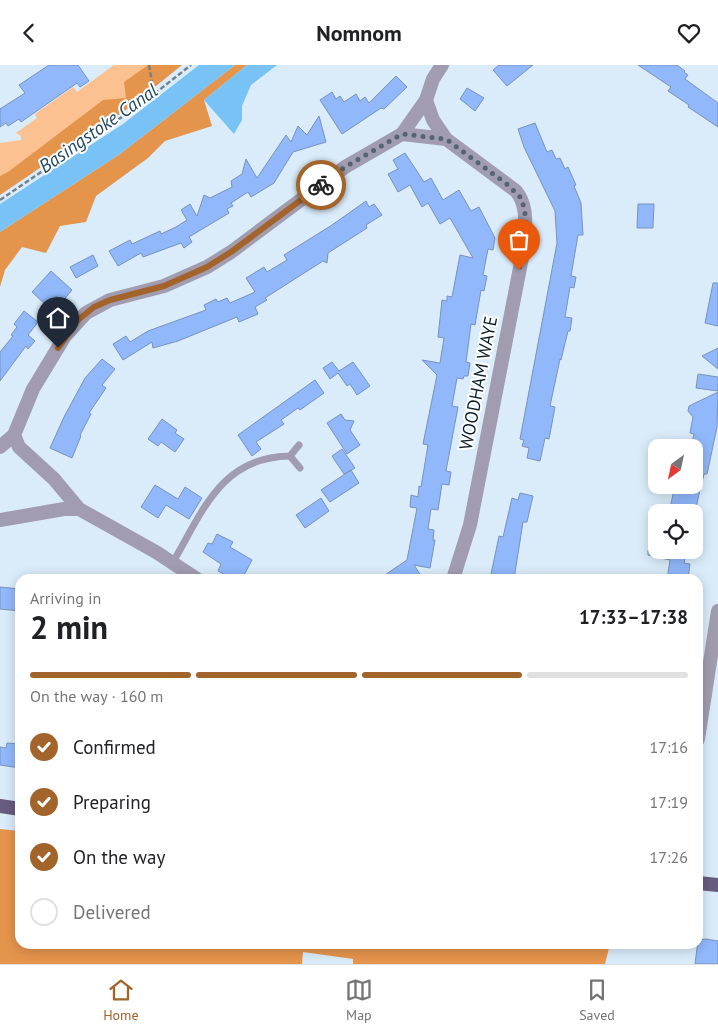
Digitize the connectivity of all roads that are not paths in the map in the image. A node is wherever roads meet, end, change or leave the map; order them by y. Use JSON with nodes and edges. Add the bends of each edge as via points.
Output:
{"nodes":[{"id":1,"x":442,"y":65,"type":"edge"},
{"id":2,"x":426,"y":100,"type":"junction"},
{"id":3,"x":402,"y":134,"type":"junction"},
{"id":4,"x":446,"y":139,"type":"junction"},
{"id":5,"x":14,"y":435,"type":"junction"},
{"id":6,"x":299,"y":445,"type":"dead end"},
{"id":7,"x":0,"y":447,"type":"edge"},
{"id":8,"x":290,"y":456,"type":"junction"},
{"id":9,"x":300,"y":468,"type":"dead end"},
{"id":10,"x":79,"y":509,"type":"junction"},
{"id":11,"x":0,"y":520,"type":"edge"},
{"id":12,"x":173,"y":562,"type":"junction"},
{"id":13,"x":190,"y":574,"type":"edge"},
{"id":14,"x":455,"y":574,"type":"edge"},
{"id":15,"x":718,"y":611,"type":"edge"},
{"id":16,"x":703,"y":707,"type":"edge"},
{"id":17,"x":0,"y":806,"type":"edge"},
{"id":18,"x":15,"y":808,"type":"edge"},
{"id":19,"x":703,"y":884,"type":"edge"},
{"id":20,"x":718,"y":885,"type":"edge"}],
"edges":[{"from":1,"to":2,"type":"street"},
{"from":2,"to":3,"type":"street"},
{"from":2,"to":4,"type":"street","via":[[433,120]]},
{"from":3,"to":4,"type":"street"},
{"from":3,"to":5,"type":"street","via":[[345,167],[207,267],[164,286],[110,300],[86,313],[65,336],[45,368]]},
{"from":4,"to":14,"type":"street","name":"WOODHAM WAYE","via":[[516,191],[523,203],[526,219],[525,242],[471,520]]},
{"from":5,"to":7,"type":"street"},
{"from":5,"to":10,"type":"street","via":[[19,447],[54,479]]},
{"from":6,"to":8,"type":"lane"},
{"from":8,"to":9,"type":"lane"},
{"from":8,"to":12,"type":"lane","via":[[256,462],[233,474],[217,488]]},
{"from":10,"to":11,"type":"street"},
{"from":10,"to":12,"type":"street"},
{"from":12,"to":13,"type":"street"},
{"from":15,"to":16,"type":"street"},
{"from":17,"to":18,"type":"main road"},
{"from":19,"to":20,"type":"main road"}]}
